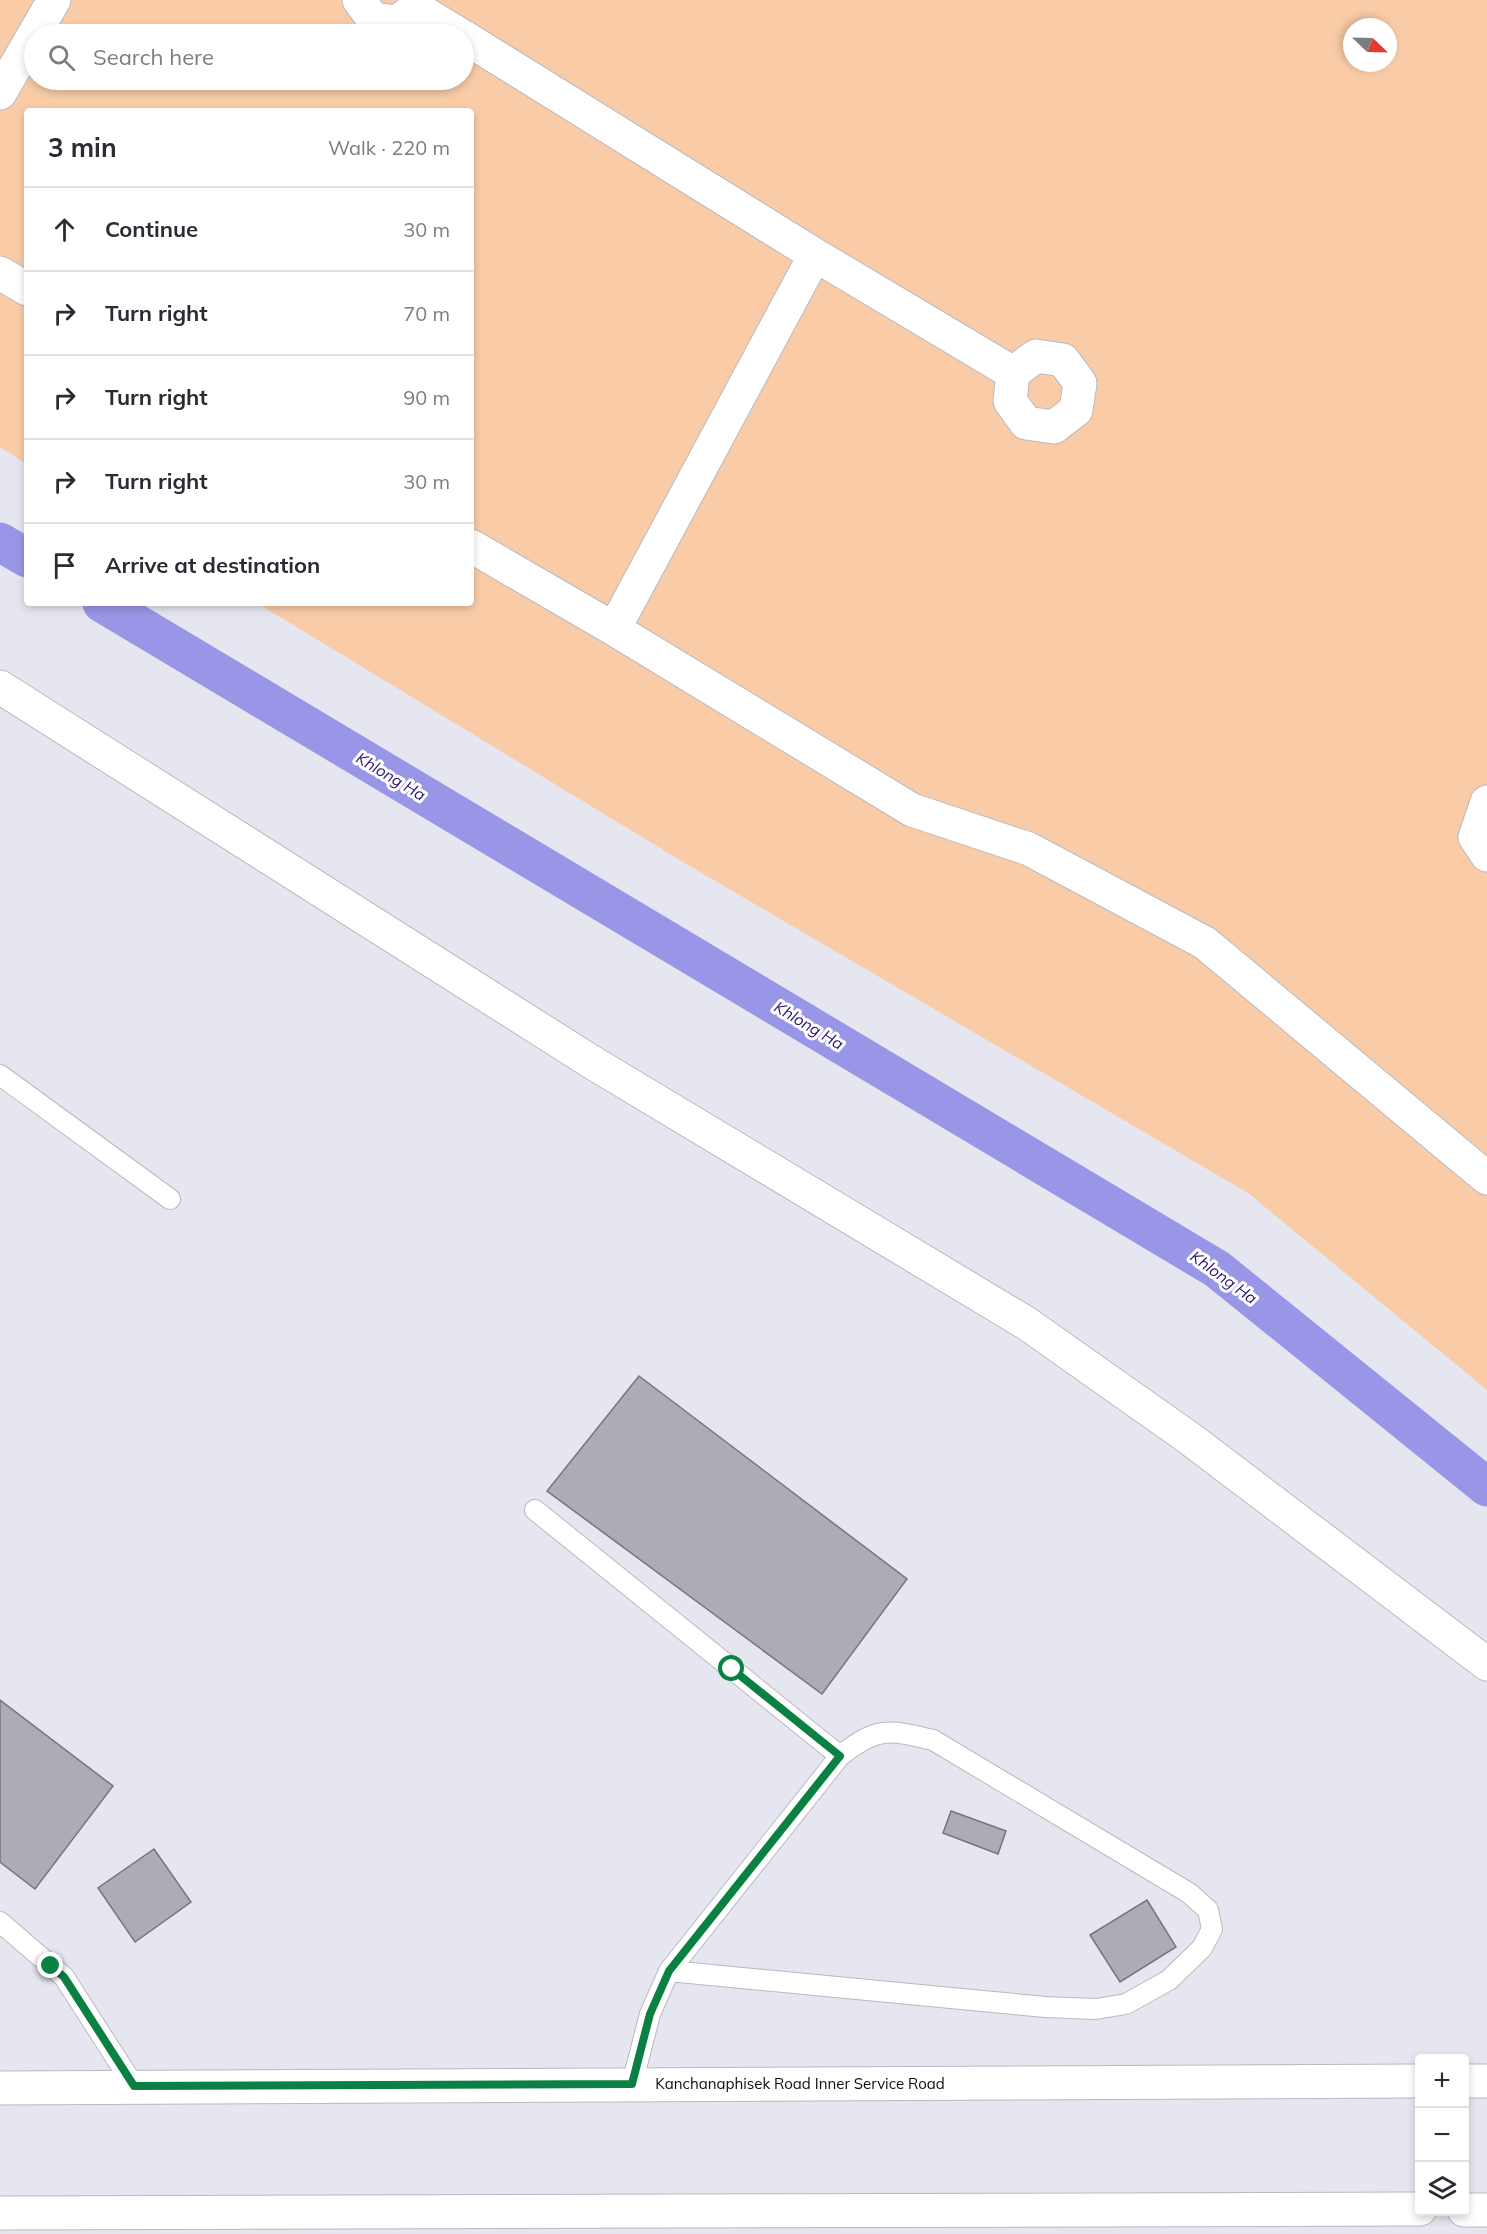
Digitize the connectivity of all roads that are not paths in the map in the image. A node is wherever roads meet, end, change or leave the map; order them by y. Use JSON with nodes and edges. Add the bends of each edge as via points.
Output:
{"nodes":[{"id":1,"x":54,"y":0,"type":"edge"},
{"id":2,"x":359,"y":0,"type":"edge"},
{"id":3,"x":417,"y":4,"type":"edge"},
{"id":4,"x":40,"y":24,"type":"edge"},
{"id":5,"x":445,"y":24,"type":"edge"},
{"id":6,"x":474,"y":43,"type":"edge"},
{"id":7,"x":24,"y":52,"type":"edge"},
{"id":8,"x":0,"y":93,"type":"edge"},
{"id":9,"x":815,"y":255,"type":"junction"},
{"id":10,"x":0,"y":273,"type":"edge"},
{"id":11,"x":24,"y":287,"type":"edge"},
{"id":12,"x":1013,"y":373,"type":"dead end"},
{"id":13,"x":474,"y":548,"type":"edge"},
{"id":14,"x":614,"y":629,"type":"junction"},
{"id":15,"x":0,"y":687,"type":"edge"},
{"id":16,"x":1487,"y":802,"type":"edge"},
{"id":17,"x":1487,"y":855,"type":"edge"},
{"id":18,"x":0,"y":1075,"type":"edge"},
{"id":19,"x":1487,"y":1178,"type":"edge"},
{"id":20,"x":170,"y":1199,"type":"dead end"},
{"id":21,"x":535,"y":1510,"type":"dead end"},
{"id":22,"x":1487,"y":1664,"type":"edge"},
{"id":23,"x":840,"y":1756,"type":"junction"},
{"id":24,"x":0,"y":1922,"type":"edge"},
{"id":25,"x":669,"y":1971,"type":"junction"},
{"id":26,"x":1415,"y":2081,"type":"edge"},
{"id":27,"x":1469,"y":2081,"type":"edge"},
{"id":28,"x":1487,"y":2081,"type":"edge"},
{"id":29,"x":632,"y":2084,"type":"junction"},
{"id":30,"x":134,"y":2086,"type":"junction"},
{"id":31,"x":0,"y":2088,"type":"edge"},
{"id":32,"x":1415,"y":2210,"type":"edge"},
{"id":33,"x":1469,"y":2210,"type":"edge"},
{"id":34,"x":1487,"y":2210,"type":"edge"},
{"id":35,"x":0,"y":2213,"type":"edge"}],
"edges":[{"from":1,"to":4,"type":"main road"},
{"from":2,"to":3,"type":"main road","via":[[374,19],[397,22]]},
{"from":3,"to":5,"type":"main road"},
{"from":6,"to":9,"type":"main road"},
{"from":7,"to":8,"type":"main road"},
{"from":9,"to":12,"type":"main road"},
{"from":9,"to":14,"type":"main road"},
{"from":10,"to":11,"type":"main road"},
{"from":13,"to":14,"type":"main road"},
{"from":14,"to":19,"type":"main road","via":[[912,810],[1029,849],[1205,943]]},
{"from":15,"to":22,"type":"main road","via":[[590,1061],[1026,1323],[1189,1438]]},
{"from":16,"to":17,"type":"main road","via":[[1475,837]]},
{"from":18,"to":20,"type":"lane"},
{"from":21,"to":23,"type":"lane"},
{"from":23,"to":25,"type":"lane"},
{"from":23,"to":25,"type":"lane","via":[[860,1740],[877,1733],[901,1732],[933,1740],[1189,1893],[1208,1910],[1212,1929],[1202,1948],[1169,1980],[1126,2004],[1096,2009]]},
{"from":24,"to":30,"type":"lane","via":[[64,1977]]},
{"from":25,"to":29,"type":"lane","via":[[650,2014]]},
{"from":26,"to":29,"type":"main road","name":"Kanchanaphisek Road Inner Service Road"},
{"from":27,"to":28,"type":"main road"},
{"from":29,"to":30,"type":"main road","name":"Kanchanaphisek Road Inner Service Road"},
{"from":30,"to":31,"type":"main road","name":"Kanchanaphisek Road Inner Service Road"},
{"from":32,"to":35,"type":"main road"},
{"from":33,"to":34,"type":"main road"}]}
